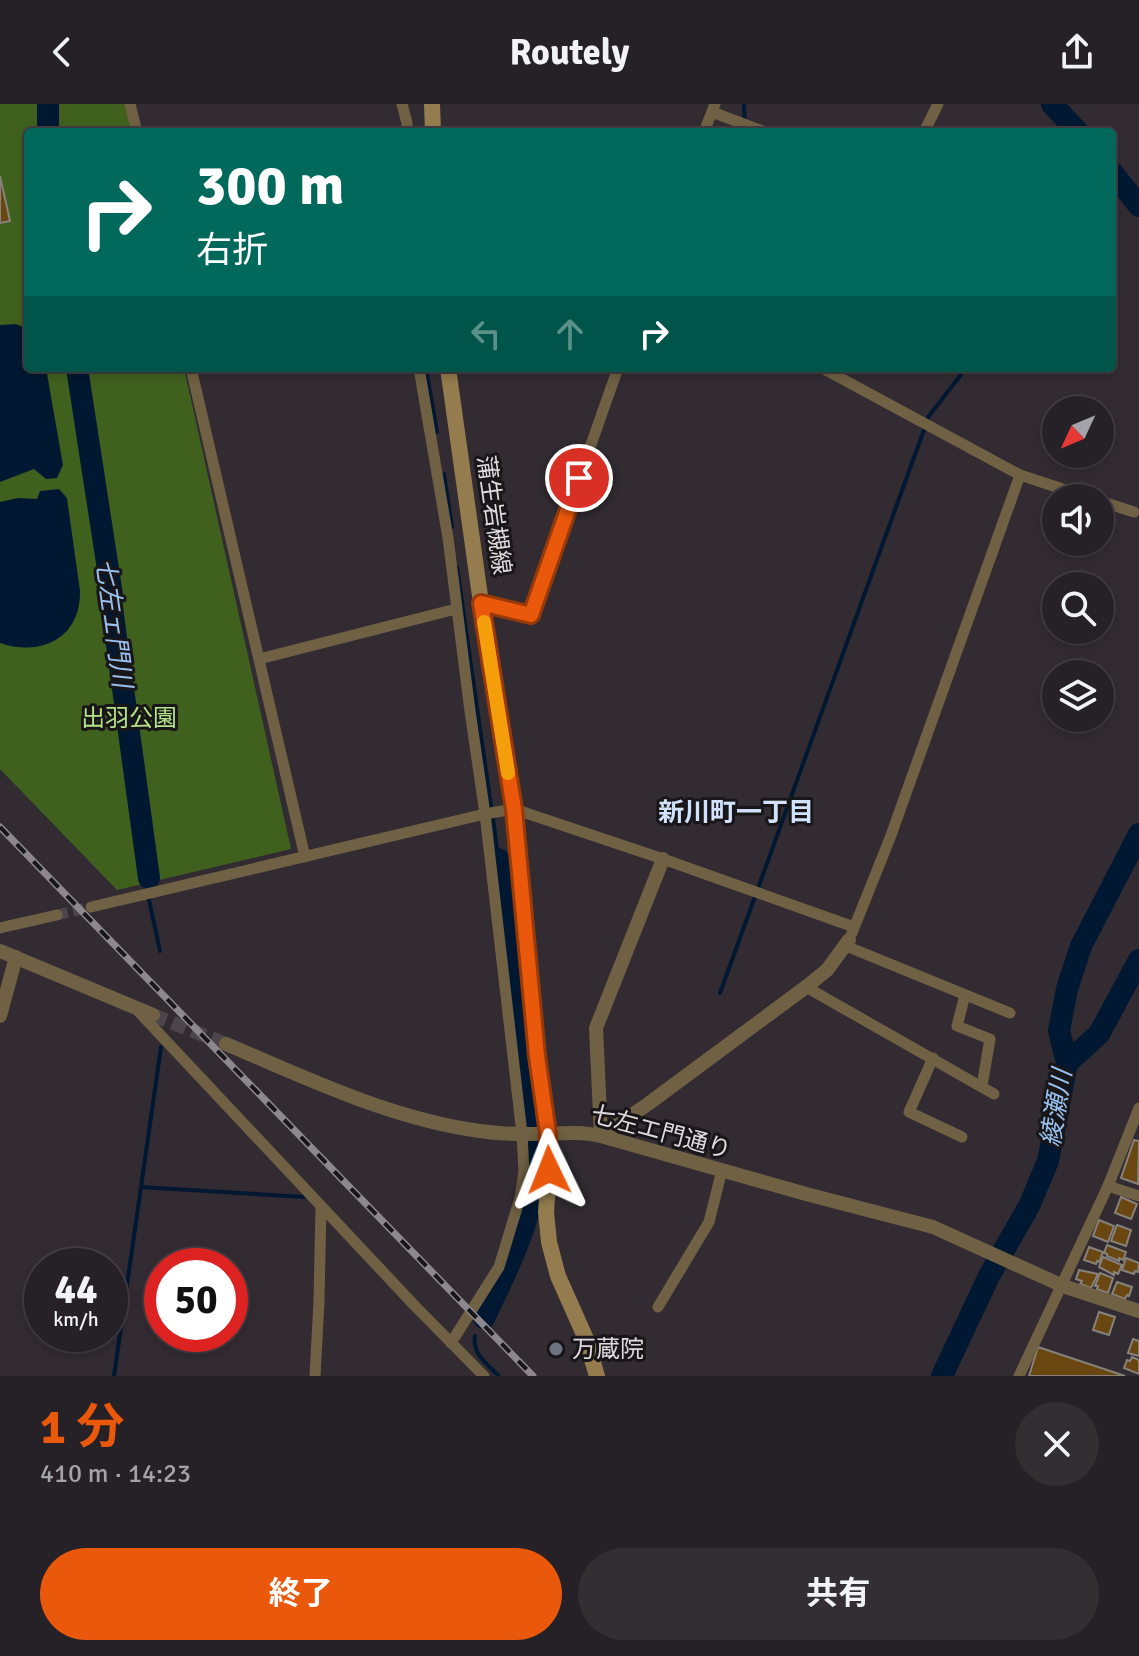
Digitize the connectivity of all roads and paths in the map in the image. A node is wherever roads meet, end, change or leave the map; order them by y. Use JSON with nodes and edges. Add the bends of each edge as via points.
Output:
{"nodes":[{"id":1,"x":130,"y":104,"type":"edge"},
{"id":2,"x":402,"y":104,"type":"edge"},
{"id":3,"x":432,"y":104,"type":"edge"},
{"id":4,"x":938,"y":104,"type":"edge"},
{"id":5,"x":714,"y":108,"type":"edge"},
{"id":6,"x":136,"y":128,"type":"edge"},
{"id":7,"x":407,"y":128,"type":"edge"},
{"id":8,"x":433,"y":128,"type":"edge"},
{"id":9,"x":706,"y":128,"type":"edge"},
{"id":10,"x":756,"y":128,"type":"edge"},
{"id":11,"x":926,"y":128,"type":"edge"},
{"id":12,"x":192,"y":372,"type":"edge"},
{"id":13,"x":420,"y":372,"type":"edge"},
{"id":14,"x":449,"y":372,"type":"edge"},
{"id":15,"x":617,"y":372,"type":"edge"},
{"id":16,"x":838,"y":372,"type":"edge"},
{"id":17,"x":1020,"y":475,"type":"junction"},
{"id":18,"x":1047,"y":484,"type":"edge"},
{"id":19,"x":1114,"y":506,"type":"edge"},
{"id":20,"x":1134,"y":512,"type":"dead end"},
{"id":21,"x":481,"y":603,"type":"junction"},
{"id":22,"x":456,"y":609,"type":"junction"},
{"id":23,"x":259,"y":659,"type":"junction"},
{"id":24,"x":514,"y":809,"type":"junction"},
{"id":25,"x":485,"y":814,"type":"junction"},
{"id":26,"x":305,"y":857,"type":"junction"},
{"id":27,"x":663,"y":859,"type":"junction"},
{"id":28,"x":91,"y":907,"type":"tunnel mouth"},
{"id":29,"x":57,"y":915,"type":"tunnel mouth"},
{"id":30,"x":0,"y":928,"type":"edge"},
{"id":31,"x":850,"y":938,"type":"junction"},
{"id":32,"x":0,"y":951,"type":"edge"},
{"id":33,"x":16,"y":957,"type":"junction"},
{"id":34,"x":806,"y":987,"type":"junction"},
{"id":35,"x":965,"y":995,"type":"junction"},
{"id":36,"x":135,"y":1007,"type":"junction"},
{"id":37,"x":1010,"y":1013,"type":"dead end"},
{"id":38,"x":153,"y":1015,"type":"tunnel mouth"},
{"id":39,"x":0,"y":1016,"type":"edge"},
{"id":40,"x":226,"y":1044,"type":"tunnel mouth"},
{"id":41,"x":933,"y":1058,"type":"junction"},
{"id":42,"x":982,"y":1086,"type":"junction"},
{"id":43,"x":994,"y":1094,"type":"dead end"},
{"id":44,"x":1139,"y":1108,"type":"edge"},
{"id":45,"x":522,"y":1134,"type":"junction"},
{"id":46,"x":548,"y":1134,"type":"junction"},
{"id":47,"x":601,"y":1136,"type":"junction"},
{"id":48,"x":962,"y":1137,"type":"dead end"},
{"id":49,"x":722,"y":1170,"type":"junction"},
{"id":50,"x":1108,"y":1186,"type":"junction"},
{"id":51,"x":1139,"y":1196,"type":"edge"},
{"id":52,"x":321,"y":1206,"type":"junction"},
{"id":53,"x":1056,"y":1283,"type":"junction"},
{"id":54,"x":658,"y":1307,"type":"dead end"},
{"id":55,"x":1139,"y":1311,"type":"edge"},
{"id":56,"x":451,"y":1343,"type":"junction"},
{"id":57,"x":315,"y":1376,"type":"edge"},
{"id":58,"x":484,"y":1376,"type":"edge"},
{"id":59,"x":597,"y":1376,"type":"edge"},
{"id":60,"x":1019,"y":1376,"type":"edge"}],
"edges":[{"from":1,"to":6,"type":"street"},
{"from":2,"to":7,"type":"street"},
{"from":3,"to":8,"type":"main road"},
{"from":4,"to":11,"type":"street"},
{"from":5,"to":9,"type":"street"},
{"from":5,"to":10,"type":"street"},
{"from":12,"to":23,"type":"street"},
{"from":13,"to":22,"type":"street"},
{"from":14,"to":21,"type":"main road","name":"蒲生岩槻線"},
{"from":15,"to":21,"type":"street","via":[[531,615]]},
{"from":16,"to":17,"type":"street"},
{"from":17,"to":18,"type":"street"},
{"from":17,"to":31,"type":"street"},
{"from":19,"to":20,"type":"street"},
{"from":21,"to":24,"type":"main road","name":"蒲生岩槻線"},
{"from":22,"to":23,"type":"street"},
{"from":22,"to":25,"type":"street"},
{"from":23,"to":26,"type":"street"},
{"from":24,"to":25,"type":"street"},
{"from":24,"to":27,"type":"street"},
{"from":24,"to":46,"type":"main road","name":"蒲生岩槻線"},
{"from":25,"to":26,"type":"street"},
{"from":25,"to":45,"type":"street"},
{"from":26,"to":28,"type":"street"},
{"from":27,"to":31,"type":"street"},
{"from":27,"to":47,"type":"street","via":[[596,1028]]},
{"from":29,"to":30,"type":"street"},
{"from":31,"to":34,"type":"street","via":[[827,970]]},
{"from":31,"to":35,"type":"street"},
{"from":32,"to":33,"type":"street"},
{"from":33,"to":36,"type":"street"},
{"from":33,"to":39,"type":"street"},
{"from":34,"to":41,"type":"street"},
{"from":34,"to":47,"type":"street"},
{"from":35,"to":37,"type":"street"},
{"from":35,"to":42,"type":"street","via":[[957,1026],[990,1039]]},
{"from":36,"to":38,"type":"street"},
{"from":36,"to":52,"type":"street"},
{"from":40,"to":45,"type":"street","name":"七左エ門通り","via":[[385,1108],[470,1130]]},
{"from":41,"to":42,"type":"street"},
{"from":41,"to":48,"type":"street","via":[[909,1112]]},
{"from":42,"to":43,"type":"street"},
{"from":44,"to":50,"type":"street"},
{"from":45,"to":46,"type":"street","name":"七左エ門通り"},
{"from":45,"to":56,"type":"street","via":[[520,1198],[499,1267]]},
{"from":46,"to":47,"type":"street","name":"七左エ門通り"},
{"from":46,"to":59,"type":"main road","name":"蒲生岩槻線","via":[[549,1242]]},
{"from":47,"to":49,"type":"street","name":"七左エ門通り"},
{"from":49,"to":53,"type":"street","name":"七左エ門通り","via":[[933,1227]]},
{"from":49,"to":54,"type":"street","via":[[709,1222]]},
{"from":50,"to":51,"type":"street"},
{"from":50,"to":53,"type":"street"},
{"from":52,"to":56,"type":"street"},
{"from":52,"to":57,"type":"street"},
{"from":53,"to":55,"type":"street","name":"七左エ門通り"},
{"from":53,"to":60,"type":"street"},
{"from":56,"to":58,"type":"street"}]}
